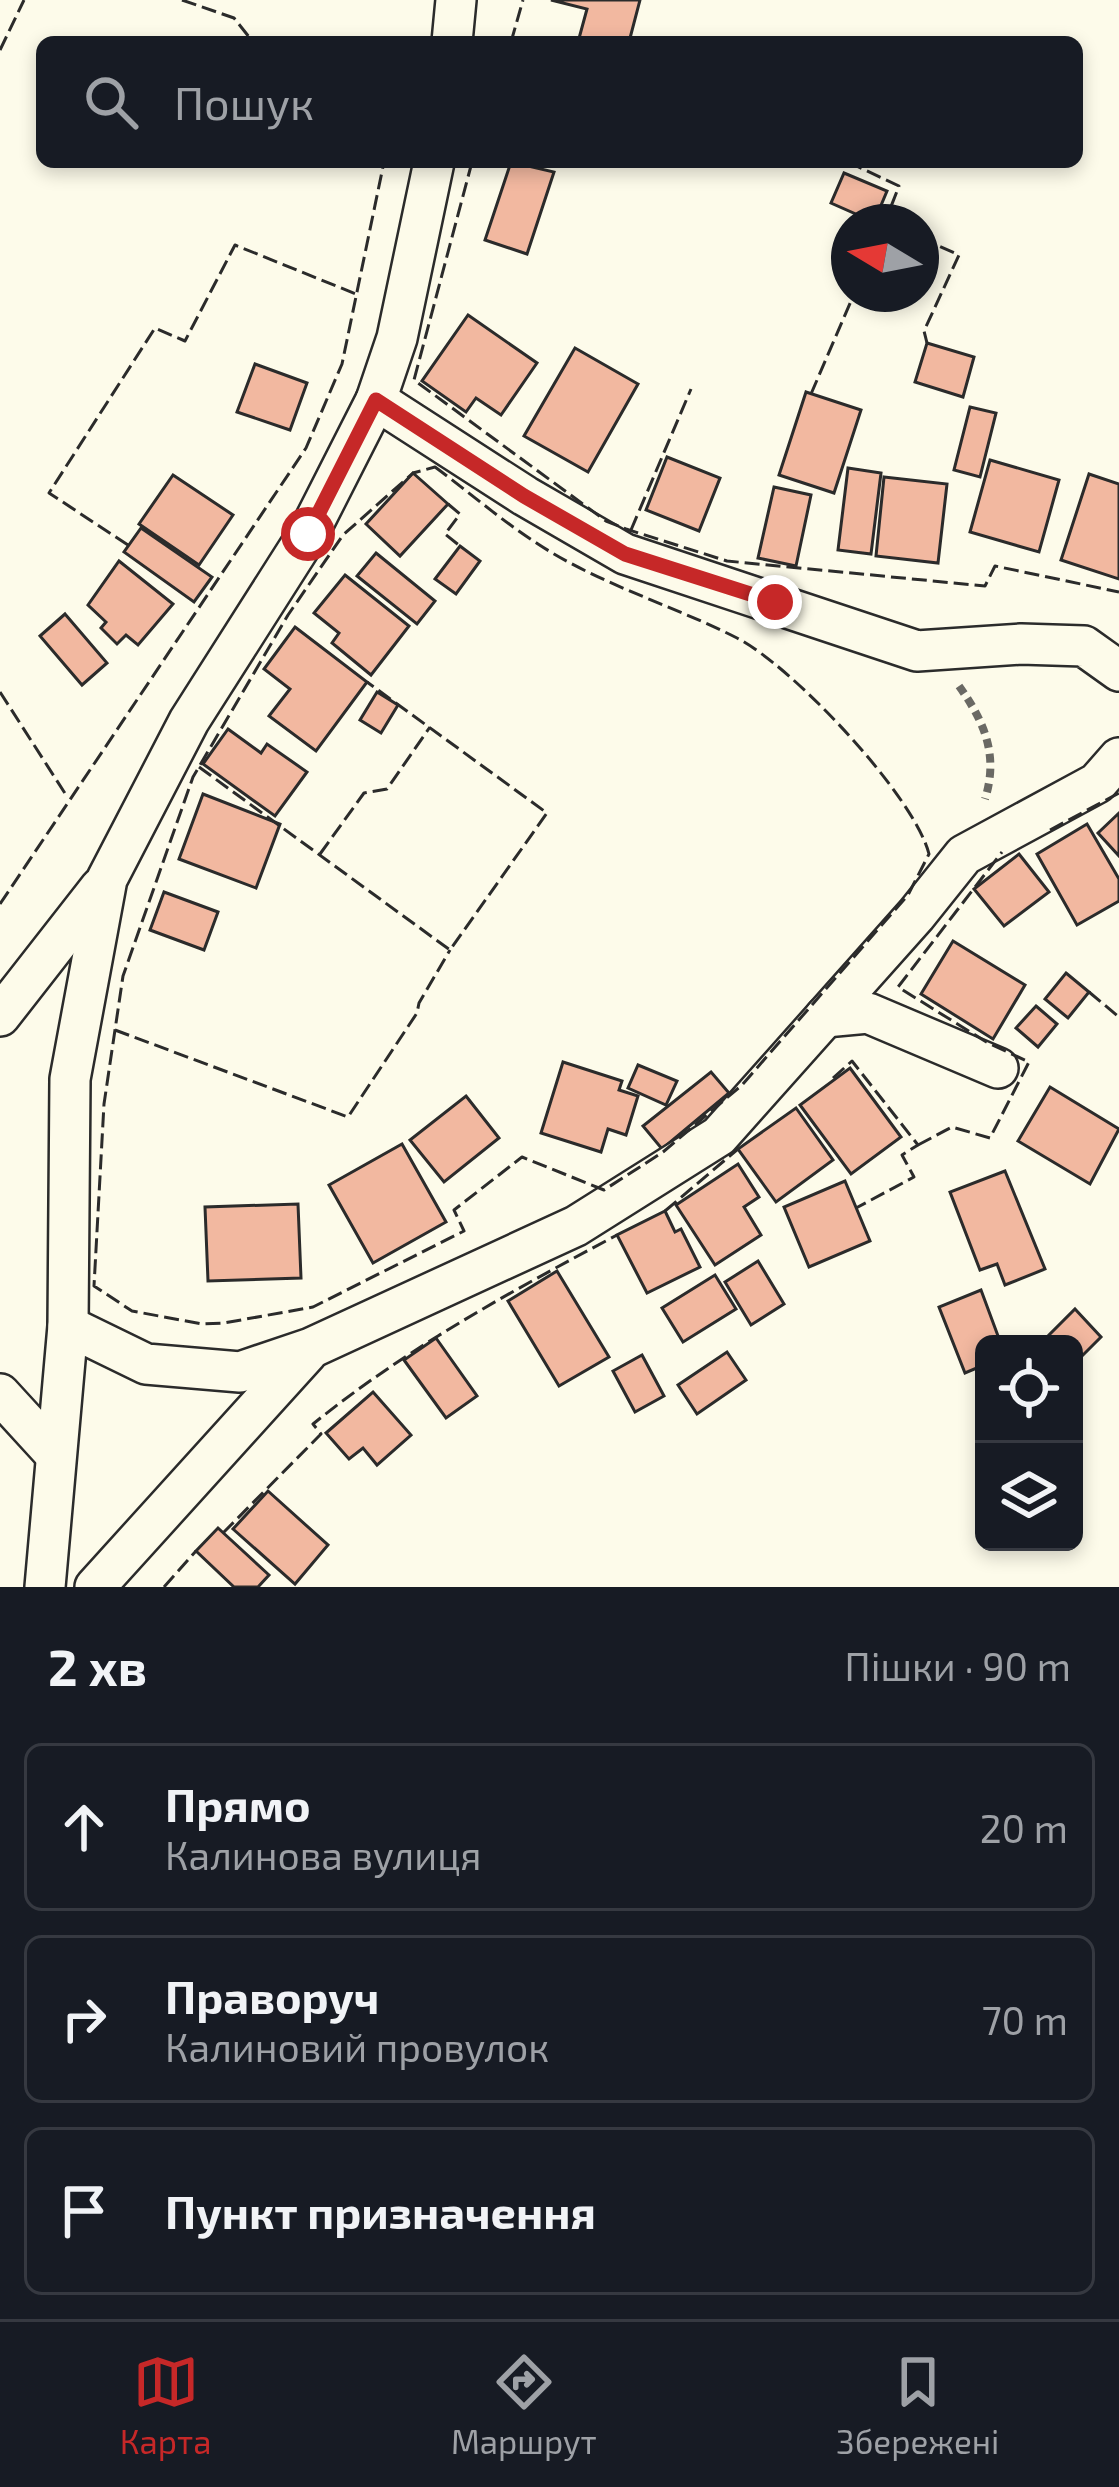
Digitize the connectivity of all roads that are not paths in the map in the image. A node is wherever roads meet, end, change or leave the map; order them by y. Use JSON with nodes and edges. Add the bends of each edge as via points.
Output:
{"nodes":[{"id":1,"x":456,"y":0,"type":"edge"},
{"id":2,"x":453,"y":36,"type":"edge"},
{"id":3,"x":433,"y":168,"type":"edge"},
{"id":4,"x":376,"y":400,"type":"junction"},
{"id":5,"x":1119,"y":670,"type":"edge"},
{"id":6,"x":1119,"y":758,"type":"edge"},
{"id":7,"x":106,"y":879,"type":"junction"},
{"id":8,"x":0,"y":1016,"type":"edge"},
{"id":9,"x":825,"y":1017,"type":"junction"},
{"id":10,"x":998,"y":1068,"type":"dead end"},
{"id":11,"x":68,"y":1326,"type":"junction"},
{"id":12,"x":311,"y":1348,"type":"junction"},
{"id":13,"x":0,"y":1394,"type":"edge"},
{"id":14,"x":55,"y":1454,"type":"junction"},
{"id":15,"x":45,"y":1587,"type":"edge"},
{"id":16,"x":95,"y":1587,"type":"edge"}],
"edges":[{"from":1,"to":2,"type":"street"},
{"from":3,"to":4,"type":"street"},
{"from":4,"to":5,"type":"street","via":[[625,554],[917,651],[1084,646]]},
{"from":4,"to":7,"type":"street","via":[[308,534],[189,721]]},
{"from":6,"to":9,"type":"street","via":[[1097,783],[964,855]]},
{"from":7,"to":8,"type":"street"},
{"from":7,"to":11,"type":"street","via":[[70,1079]]},
{"from":9,"to":10,"type":"street","via":[[868,1013]]},
{"from":9,"to":12,"type":"street","via":[[719,1136],[576,1226]]},
{"from":11,"to":12,"type":"street","via":[[146,1364],[240,1372]]},
{"from":11,"to":14,"type":"street"},
{"from":12,"to":16,"type":"street"},
{"from":13,"to":14,"type":"street"},
{"from":14,"to":15,"type":"street"}]}
